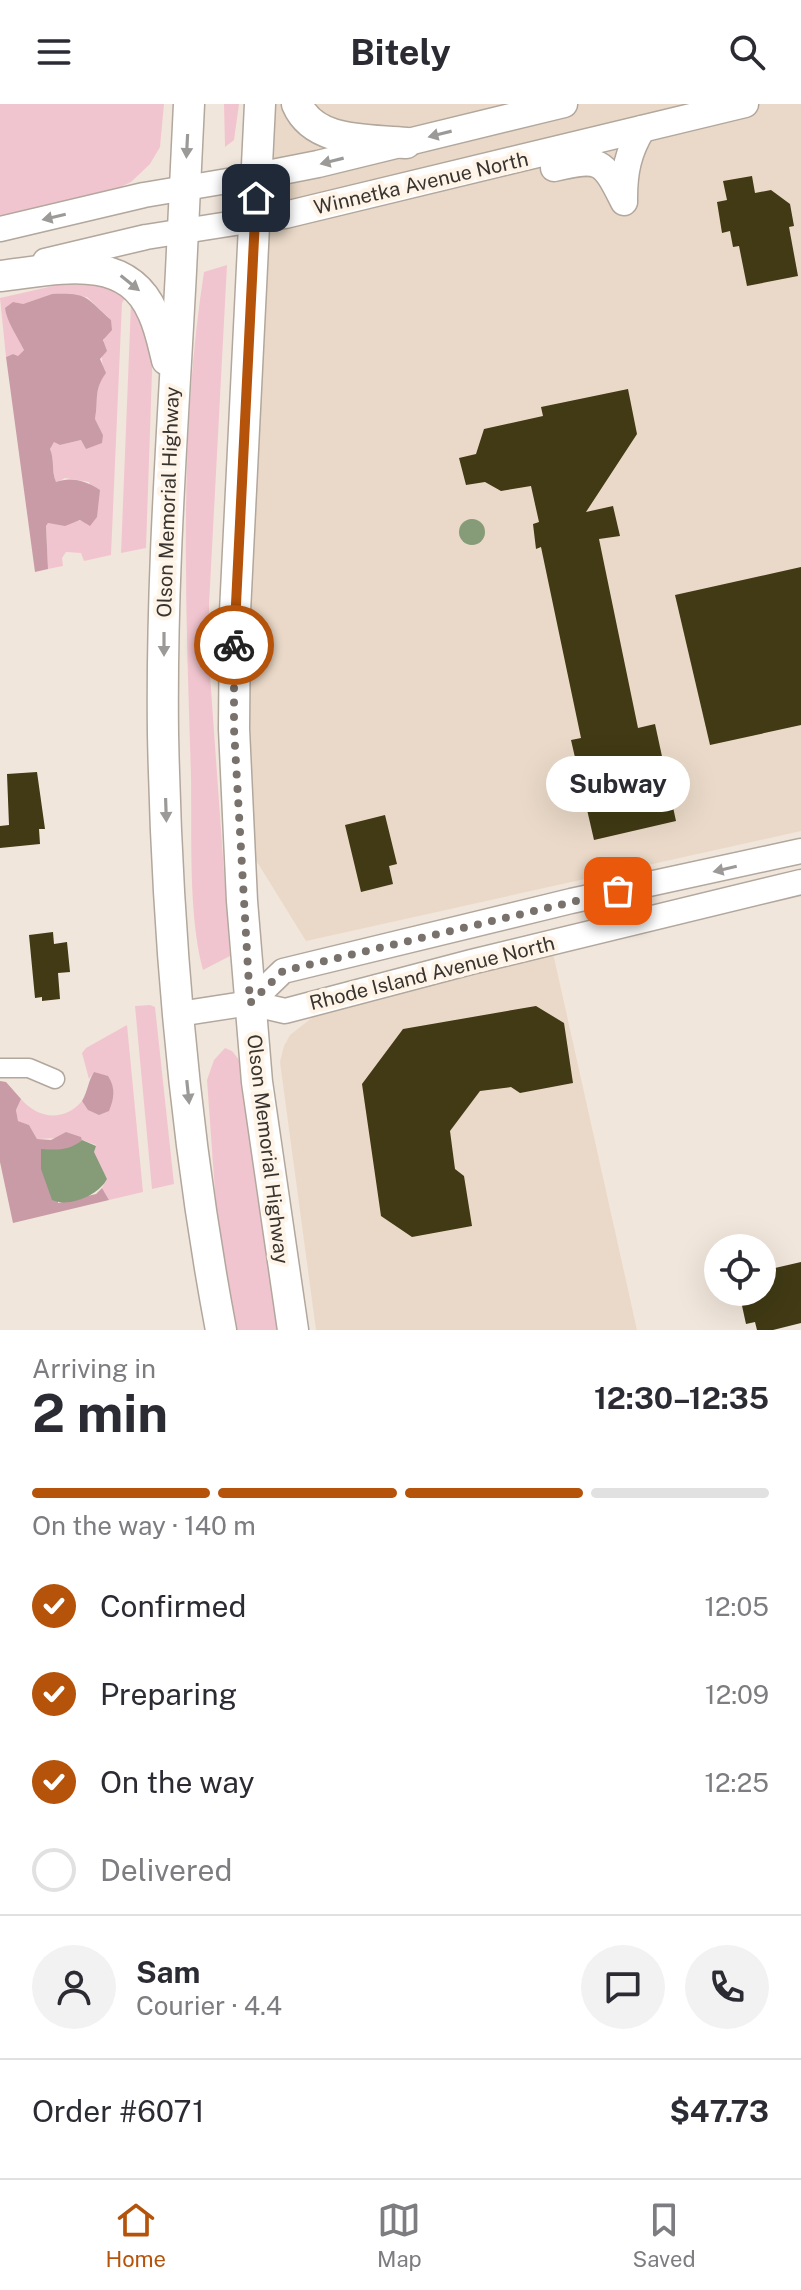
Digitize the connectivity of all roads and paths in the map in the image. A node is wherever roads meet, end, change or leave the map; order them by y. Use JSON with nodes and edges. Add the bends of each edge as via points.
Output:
{"nodes":[{"id":1,"x":189,"y":104,"type":"edge"},
{"id":2,"x":260,"y":104,"type":"edge"},
{"id":3,"x":297,"y":104,"type":"edge"},
{"id":4,"x":564,"y":104,"type":"edge"},
{"id":5,"x":745,"y":104,"type":"edge"},
{"id":6,"x":642,"y":129,"type":"junction"},
{"id":7,"x":406,"y":143,"type":"junction"},
{"id":8,"x":257,"y":176,"type":"junction"},
{"id":9,"x":421,"y":182,"type":"junction"},
{"id":10,"x":184,"y":188,"type":"junction"},
{"id":11,"x":254,"y":220,"type":"junction"},
{"id":12,"x":0,"y":229,"type":"edge"},
{"id":13,"x":183,"y":230,"type":"junction"},
{"id":14,"x":0,"y":274,"type":"edge"},
{"id":15,"x":173,"y":381,"type":"junction"},
{"id":16,"x":801,"y":851,"type":"edge"},
{"id":17,"x":801,"y":882,"type":"edge"},
{"id":18,"x":250,"y":1003,"type":"junction"},
{"id":19,"x":179,"y":1014,"type":"junction"},
{"id":20,"x":0,"y":1068,"type":"edge"},
{"id":21,"x":55,"y":1079,"type":"dead end"},
{"id":22,"x":221,"y":1330,"type":"edge"},
{"id":23,"x":293,"y":1330,"type":"edge"}],
"edges":[{"from":1,"to":10,"type":"highway","name":"Olson Memorial Highway","one_way":true},
{"from":2,"to":8,"type":"highway","name":"Olson Memorial Highway"},
{"from":3,"to":7,"type":"highway","via":[[312,125],[328,133]]},
{"from":4,"to":7,"type":"main road","name":"Winnetka Avenue North","one_way":true},
{"from":5,"to":6,"type":"main road","name":"Winnetka Avenue North"},
{"from":6,"to":9,"type":"main road","name":"Winnetka Avenue North"},
{"from":6,"to":9,"type":"main road","via":[[626,164],[624,202],[611,175],[601,165],[585,161],[466,189]]},
{"from":7,"to":8,"type":"main road","name":"Winnetka Avenue North","one_way":true},
{"from":8,"to":10,"type":"street","name":"Winnetka Avenue North"},
{"from":8,"to":11,"type":"highway","name":"Olson Memorial Highway"},
{"from":9,"to":11,"type":"main road","name":"Winnetka Avenue North"},
{"from":10,"to":12,"type":"street","name":"Winnetka Avenue North","one_way":true},
{"from":10,"to":13,"type":"highway","name":"Olson Memorial Highway"},
{"from":11,"to":13,"type":"street","name":"Winnetka Avenue North"},
{"from":11,"to":18,"type":"highway","name":"Olson Memorial Highway","via":[[234,627],[234,729]]},
{"from":13,"to":14,"type":"street","name":"Winnetka Avenue North"},
{"from":13,"to":15,"type":"highway","name":"Olson Memorial Highway"},
{"from":14,"to":15,"type":"highway","one_way":true,"via":[[82,269],[127,278],[153,312]]},
{"from":15,"to":19,"type":"highway","name":"Olson Memorial Highway","one_way":true,"via":[[163,732]]},
{"from":16,"to":18,"type":"street","name":"Rhode Island Avenue North","one_way":true,"via":[[283,971]]},
{"from":17,"to":18,"type":"street","name":"Rhode Island Avenue North","via":[[285,1011]]},
{"from":18,"to":19,"type":"street","name":"Rhode Island Avenue North"},
{"from":18,"to":23,"type":"highway","name":"Olson Memorial Highway"},
{"from":19,"to":22,"type":"highway","name":"Olson Memorial Highway","one_way":true},
{"from":20,"to":21,"type":"street","via":[[29,1068]]}]}
